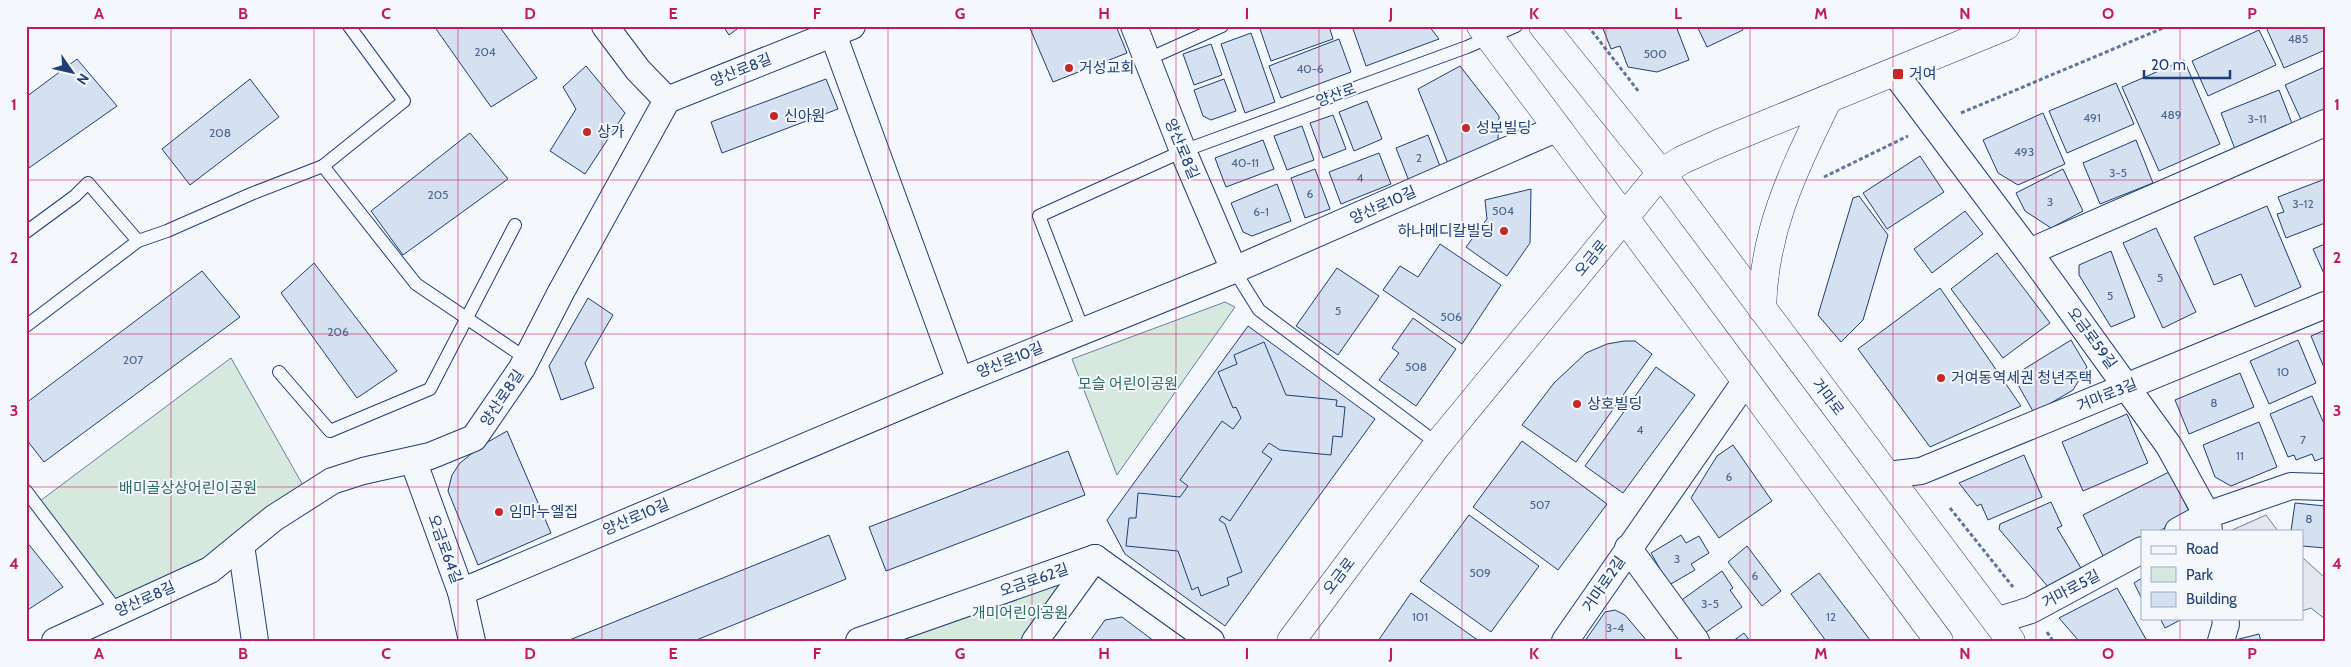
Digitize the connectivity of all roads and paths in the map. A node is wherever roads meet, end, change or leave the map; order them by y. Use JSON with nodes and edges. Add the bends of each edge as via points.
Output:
{"nodes":[{"id":1,"x":349,"y":26,"type":"edge"},
{"id":2,"x":605,"y":26,"type":"edge"},
{"id":3,"x":1134,"y":26,"type":"edge"},
{"id":4,"x":1222,"y":26,"type":"edge"},
{"id":5,"x":1516,"y":26,"type":"edge"},
{"id":6,"x":1543,"y":26,"type":"edge"},
{"id":7,"x":1588,"y":26,"type":"edge"},
{"id":8,"x":2006,"y":26,"type":"edge"},
{"id":9,"x":2168,"y":26,"type":"edge"},
{"id":10,"x":842,"y":30,"type":"edge"},
{"id":11,"x":1485,"y":32,"type":"edge"},
{"id":12,"x":1146,"y":60,"type":"junction"},
{"id":13,"x":1894,"y":72,"type":"junction"},
{"id":14,"x":1639,"y":92,"type":"dead end"},
{"id":15,"x":1828,"y":99,"type":"junction"},
{"id":16,"x":667,"y":100,"type":"junction"},
{"id":17,"x":1958,"y":115,"type":"dead end"},
{"id":18,"x":2325,"y":123,"type":"edge"},
{"id":19,"x":1558,"y":128,"type":"junction"},
{"id":20,"x":1913,"y":134,"type":"dead end"},
{"id":21,"x":1183,"y":151,"type":"junction"},
{"id":22,"x":323,"y":166,"type":"junction"},
{"id":23,"x":1661,"y":172,"type":"junction"},
{"id":24,"x":1817,"y":181,"type":"dead end"},
{"id":25,"x":1625,"y":217,"type":"junction"},
{"id":26,"x":515,"y":225,"type":"dead end"},
{"id":27,"x":26,"y":232,"type":"edge"},
{"id":28,"x":138,"y":241,"type":"junction"},
{"id":29,"x":2029,"y":252,"type":"junction"},
{"id":30,"x":1234,"y":270,"type":"junction"},
{"id":31,"x":2325,"y":305,"type":"edge"},
{"id":32,"x":1762,"y":309,"type":"junction"},
{"id":33,"x":468,"y":319,"type":"junction"},
{"id":34,"x":26,"y":326,"type":"edge"},
{"id":35,"x":1083,"y":330,"type":"junction"},
{"id":36,"x":527,"y":359,"type":"junction"},
{"id":37,"x":278,"y":372,"type":"dead end"},
{"id":38,"x":960,"y":380,"type":"junction"},
{"id":39,"x":1745,"y":382,"type":"junction"},
{"id":40,"x":2127,"y":387,"type":"junction"},
{"id":41,"x":1438,"y":444,"type":"junction"},
{"id":42,"x":413,"y":460,"type":"junction"},
{"id":43,"x":1887,"y":475,"type":"junction"},
{"id":44,"x":2325,"y":487,"type":"edge"},
{"id":45,"x":26,"y":491,"type":"edge"},
{"id":46,"x":2208,"y":523,"type":"edge"},
{"id":47,"x":2182,"y":530,"type":"edge"},
{"id":48,"x":241,"y":545,"type":"junction"},
{"id":49,"x":1628,"y":548,"type":"junction"},
{"id":50,"x":2141,"y":551,"type":"edge"},
{"id":51,"x":1095,"y":558,"type":"junction"},
{"id":52,"x":461,"y":592,"type":"junction"},
{"id":53,"x":117,"y":611,"type":"junction"},
{"id":54,"x":2225,"y":620,"type":"edge"},
{"id":55,"x":2004,"y":631,"type":"edge"},
{"id":56,"x":55,"y":641,"type":"edge"},
{"id":57,"x":254,"y":641,"type":"edge"},
{"id":58,"x":472,"y":641,"type":"edge"},
{"id":59,"x":859,"y":641,"type":"edge"},
{"id":60,"x":1035,"y":641,"type":"edge"},
{"id":61,"x":1211,"y":641,"type":"edge"},
{"id":62,"x":1291,"y":641,"type":"edge"},
{"id":63,"x":1565,"y":641,"type":"edge"},
{"id":64,"x":1696,"y":641,"type":"edge"},
{"id":65,"x":1939,"y":641,"type":"edge"},
{"id":66,"x":2221,"y":641,"type":"edge"}],
"edges":[{"from":1,"to":22,"type":"lane","via":[[404,101]]},
{"from":2,"to":16,"type":"street","via":[[638,70]]},
{"from":3,"to":12,"type":"street","name":"양산로8길"},
{"from":4,"to":12,"type":"lane"},
{"from":5,"to":11,"type":"lane","name":"양산로"},
{"from":6,"to":23,"type":"main road"},
{"from":7,"to":14,"type":"path"},
{"from":8,"to":13,"type":"main road","name":"오금로"},
{"from":9,"to":17,"type":"path"},
{"from":10,"to":16,"type":"street","name":"양산로8길"},
{"from":10,"to":38,"type":"street","name":"양산로8길"},
{"from":11,"to":19,"type":"main road"},
{"from":11,"to":21,"type":"lane","name":"양산로"},
{"from":12,"to":21,"type":"street","name":"양산로8길"},
{"from":13,"to":15,"type":"main road","name":"오금로"},
{"from":13,"to":29,"type":"street","name":"오금로59길"},
{"from":15,"to":23,"type":"main road","name":"오금로","via":[[1720,143]]},
{"from":15,"to":32,"type":"main road","via":[[1786,187],[1763,276]]},
{"from":16,"to":36,"type":"street","name":"양산로8길"},
{"from":18,"to":29,"type":"street"},
{"from":19,"to":25,"type":"main road"},
{"from":19,"to":30,"type":"street","name":"양산로10길"},
{"from":20,"to":24,"type":"path"},
{"from":21,"to":30,"type":"street","name":"양산로8길"},
{"from":21,"to":35,"type":"lane","name":"양산로","via":[[1039,216]]},
{"from":22,"to":28,"type":"lane"},
{"from":22,"to":33,"type":"lane","via":[[416,284]]},
{"from":23,"to":25,"type":"main road","name":"오금로"},
{"from":23,"to":32,"type":"main road","name":"거마로"},
{"from":25,"to":39,"type":"main road"},
{"from":25,"to":41,"type":"main road","name":"오금로"},
{"from":26,"to":33,"type":"lane"},
{"from":27,"to":28,"type":"lane","via":[[88,183]]},
{"from":28,"to":34,"type":"lane"},
{"from":29,"to":40,"type":"street","name":"오금로59길"},
{"from":30,"to":35,"type":"street","name":"양산로10길"},
{"from":30,"to":41,"type":"lane","via":[[1259,310]]},
{"from":31,"to":40,"type":"street","name":"거마로3길"},
{"from":32,"to":43,"type":"main road","name":"거마로"},
{"from":33,"to":36,"type":"lane"},
{"from":33,"to":37,"type":"lane","via":[[430,389],[330,431]]},
{"from":35,"to":38,"type":"street","name":"양산로10길"},
{"from":36,"to":42,"type":"street","name":"양산로8길","via":[[474,438]]},
{"from":38,"to":52,"type":"street","name":"양산로10길"},
{"from":39,"to":49,"type":"street"},
{"from":39,"to":65,"type":"main road"},
{"from":40,"to":43,"type":"street","name":"거마로3길","via":[[1921,471]]},
{"from":40,"to":46,"type":"street","name":"오금로59길","via":[[2169,446]]},
{"from":41,"to":62,"type":"main road","name":"오금로"},
{"from":42,"to":48,"type":"street","name":"양산로8길","via":[[332,481],[274,518]]},
{"from":42,"to":52,"type":"street","name":"오금로64길"},
{"from":43,"to":55,"type":"main road","name":"거마로"},
{"from":44,"to":46,"type":"street","via":[[2291,486]]},
{"from":45,"to":53,"type":"lane"},
{"from":46,"to":47,"type":"street"},
{"from":48,"to":53,"type":"street","name":"양산로8길","via":[[210,570]]},
{"from":48,"to":57,"type":"street"},
{"from":49,"to":63,"type":"street","name":"거마로2길"},
{"from":49,"to":64,"type":"street","name":"거마로2길"},
{"from":50,"to":55,"type":"street","name":"거마로5길","via":[[2031,610]]},
{"from":51,"to":59,"type":"street","name":"오금로62길"},
{"from":51,"to":60,"type":"street","name":"오금로62길"},
{"from":51,"to":61,"type":"street"},
{"from":52,"to":58,"type":"street","name":"오금로64길"},
{"from":53,"to":56,"type":"street","name":"양산로8길"},
{"from":54,"to":66,"type":"street"}]}
